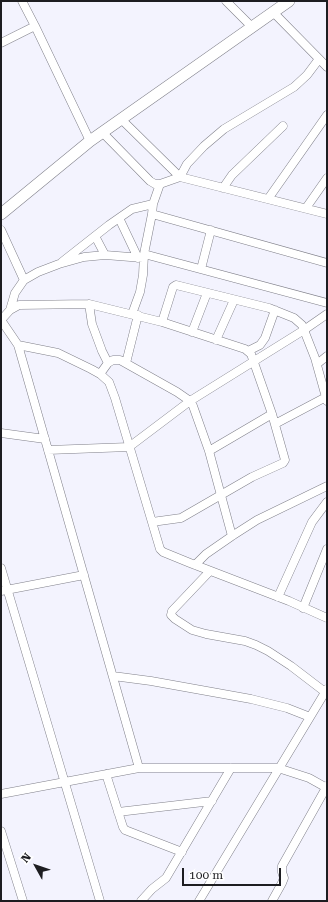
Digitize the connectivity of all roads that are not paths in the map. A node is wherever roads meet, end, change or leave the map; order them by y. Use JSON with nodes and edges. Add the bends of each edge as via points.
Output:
{"nodes":[{"id":1,"x":22,"y":1,"type":"edge"},
{"id":2,"x":226,"y":1,"type":"edge"},
{"id":3,"x":289,"y":1,"type":"edge"},
{"id":4,"x":273,"y":12,"type":"junction"},
{"id":5,"x":35,"y":26,"type":"junction"},
{"id":6,"x":252,"y":26,"type":"junction"},
{"id":7,"x":1,"y":43,"type":"edge"},
{"id":8,"x":319,"y":59,"type":"junction"},
{"id":9,"x":327,"y":67,"type":"edge"},
{"id":10,"x":327,"y":115,"type":"edge"},
{"id":11,"x":121,"y":119,"type":"junction"},
{"id":12,"x":283,"y":126,"type":"dead end"},
{"id":13,"x":102,"y":132,"type":"junction"},
{"id":14,"x":90,"y":140,"type":"junction"},
{"id":15,"x":180,"y":177,"type":"junction"},
{"id":16,"x":327,"y":178,"type":"edge"},
{"id":17,"x":160,"y":184,"type":"junction"},
{"id":18,"x":223,"y":188,"type":"junction"},
{"id":19,"x":268,"y":199,"type":"junction"},
{"id":20,"x":153,"y":204,"type":"junction"},
{"id":21,"x":306,"y":208,"type":"junction"},
{"id":22,"x":1,"y":213,"type":"edge"},
{"id":23,"x":152,"y":214,"type":"junction"},
{"id":24,"x":327,"y":214,"type":"edge"},
{"id":25,"x":119,"y":218,"type":"junction"},
{"id":26,"x":1,"y":230,"type":"edge"},
{"id":27,"x":211,"y":230,"type":"junction"},
{"id":28,"x":95,"y":236,"type":"junction"},
{"id":29,"x":105,"y":255,"type":"junction"},
{"id":30,"x":142,"y":257,"type":"junction"},
{"id":31,"x":327,"y":263,"type":"edge"},
{"id":32,"x":59,"y":264,"type":"junction"},
{"id":33,"x":201,"y":269,"type":"junction"},
{"id":34,"x":24,"y":280,"type":"junction"},
{"id":35,"x":207,"y":293,"type":"junction"},
{"id":36,"x":234,"y":300,"type":"junction"},
{"id":37,"x":327,"y":303,"type":"edge"},
{"id":38,"x":89,"y":304,"type":"junction"},
{"id":39,"x":10,"y":310,"type":"junction"},
{"id":40,"x":275,"y":310,"type":"junction"},
{"id":41,"x":327,"y":314,"type":"edge"},
{"id":42,"x":135,"y":315,"type":"junction"},
{"id":43,"x":1,"y":320,"type":"edge"},
{"id":44,"x":162,"y":322,"type":"junction"},
{"id":45,"x":304,"y":330,"type":"junction"},
{"id":46,"x":192,"y":332,"type":"junction"},
{"id":47,"x":216,"y":340,"type":"junction"},
{"id":48,"x":18,"y":345,"type":"junction"},
{"id":49,"x":248,"y":351,"type":"junction"},
{"id":50,"x":327,"y":356,"type":"edge"},
{"id":51,"x":254,"y":360,"type":"junction"},
{"id":52,"x":108,"y":363,"type":"junction"},
{"id":53,"x":126,"y":363,"type":"junction"},
{"id":54,"x":317,"y":364,"type":"junction"},
{"id":55,"x":100,"y":374,"type":"junction"},
{"id":56,"x":324,"y":378,"type":"edge"},
{"id":57,"x":326,"y":399,"type":"edge"},
{"id":58,"x":190,"y":401,"type":"junction"},
{"id":59,"x":272,"y":414,"type":"junction"},
{"id":60,"x":275,"y":424,"type":"junction"},
{"id":61,"x":1,"y":432,"type":"edge"},
{"id":62,"x":45,"y":439,"type":"junction"},
{"id":63,"x":129,"y":446,"type":"junction"},
{"id":64,"x":48,"y":450,"type":"junction"},
{"id":65,"x":209,"y":452,"type":"junction"},
{"id":66,"x":327,"y":486,"type":"edge"},
{"id":67,"x":220,"y":495,"type":"junction"},
{"id":68,"x":327,"y":502,"type":"edge"},
{"id":69,"x":152,"y":522,"type":"junction"},
{"id":70,"x":231,"y":534,"type":"junction"},
{"id":71,"x":327,"y":549,"type":"edge"},
{"id":72,"x":192,"y":564,"type":"junction"},
{"id":73,"x":1,"y":568,"type":"edge"},
{"id":74,"x":210,"y":571,"type":"junction"},
{"id":75,"x":84,"y":575,"type":"junction"},
{"id":76,"x":4,"y":590,"type":"edge"},
{"id":77,"x":278,"y":597,"type":"junction"},
{"id":78,"x":303,"y":608,"type":"junction"},
{"id":79,"x":327,"y":618,"type":"edge"},
{"id":80,"x":113,"y":676,"type":"junction"},
{"id":81,"x":326,"y":690,"type":"edge"},
{"id":82,"x":310,"y":717,"type":"junction"},
{"id":83,"x":139,"y":768,"type":"junction"},
{"id":84,"x":231,"y":768,"type":"junction"},
{"id":85,"x":278,"y":768,"type":"junction"},
{"id":86,"x":106,"y":774,"type":"junction"},
{"id":87,"x":65,"y":782,"type":"junction"},
{"id":88,"x":327,"y":787,"type":"edge"},
{"id":89,"x":1,"y":794,"type":"edge"},
{"id":90,"x":212,"y":800,"type":"junction"},
{"id":91,"x":118,"y":812,"type":"junction"},
{"id":92,"x":1,"y":831,"type":"edge"},
{"id":93,"x":182,"y":852,"type":"junction"},
{"id":94,"x":23,"y":901,"type":"edge"},
{"id":95,"x":100,"y":901,"type":"edge"},
{"id":96,"x":141,"y":901,"type":"edge"},
{"id":97,"x":199,"y":901,"type":"edge"},
{"id":98,"x":272,"y":901,"type":"edge"}],
"edges":[{"from":1,"to":5,"type":"street"},
{"from":2,"to":6,"type":"street"},
{"from":3,"to":4,"type":"main road"},
{"from":4,"to":6,"type":"main road"},
{"from":4,"to":8,"type":"street"},
{"from":5,"to":7,"type":"street"},
{"from":5,"to":14,"type":"street"},
{"from":6,"to":11,"type":"main road"},
{"from":8,"to":9,"type":"street"},
{"from":8,"to":15,"type":"street","via":[[294,87],[224,129],[187,164]]},
{"from":10,"to":19,"type":"street"},
{"from":11,"to":13,"type":"main road"},
{"from":11,"to":15,"type":"street"},
{"from":12,"to":18,"type":"street","via":[[232,175]]},
{"from":13,"to":14,"type":"main road"},
{"from":13,"to":17,"type":"street","via":[[150,181]]},
{"from":14,"to":22,"type":"main road"},
{"from":15,"to":17,"type":"street"},
{"from":15,"to":18,"type":"street"},
{"from":16,"to":21,"type":"street"},
{"from":17,"to":20,"type":"street"},
{"from":18,"to":19,"type":"street"},
{"from":19,"to":21,"type":"street"},
{"from":20,"to":23,"type":"street"},
{"from":20,"to":25,"type":"street","via":[[132,209]]},
{"from":21,"to":24,"type":"street"},
{"from":23,"to":27,"type":"street"},
{"from":23,"to":30,"type":"street"},
{"from":25,"to":28,"type":"street"},
{"from":25,"to":30,"type":"street"},
{"from":26,"to":34,"type":"street"},
{"from":27,"to":31,"type":"street"},
{"from":27,"to":33,"type":"street"},
{"from":28,"to":29,"type":"street"},
{"from":28,"to":32,"type":"street"},
{"from":29,"to":30,"type":"street"},
{"from":29,"to":32,"type":"street","via":[[84,257]]},
{"from":30,"to":33,"type":"street"},
{"from":30,"to":42,"type":"street","via":[[143,275]]},
{"from":32,"to":34,"type":"street"},
{"from":33,"to":37,"type":"street"},
{"from":34,"to":39,"type":"street","via":[[15,293]]},
{"from":35,"to":36,"type":"street"},
{"from":35,"to":44,"type":"street","via":[[176,285]]},
{"from":35,"to":46,"type":"street"},
{"from":36,"to":40,"type":"street"},
{"from":36,"to":47,"type":"street"},
{"from":38,"to":39,"type":"street","via":[[25,304]]},
{"from":38,"to":42,"type":"street"},
{"from":38,"to":52,"type":"street","via":[[92,324]]},
{"from":39,"to":43,"type":"street"},
{"from":40,"to":45,"type":"street","via":[[300,322]]},
{"from":40,"to":49,"type":"street","via":[[265,338],[260,345]]},
{"from":41,"to":45,"type":"street"},
{"from":42,"to":44,"type":"street"},
{"from":42,"to":53,"type":"street"},
{"from":43,"to":48,"type":"street"},
{"from":44,"to":46,"type":"street"},
{"from":45,"to":51,"type":"street"},
{"from":45,"to":54,"type":"street"},
{"from":46,"to":47,"type":"street"},
{"from":47,"to":49,"type":"street"},
{"from":48,"to":55,"type":"street","via":[[58,353]]},
{"from":48,"to":62,"type":"street"},
{"from":49,"to":51,"type":"street"},
{"from":50,"to":54,"type":"street"},
{"from":51,"to":58,"type":"street"},
{"from":51,"to":59,"type":"street"},
{"from":52,"to":53,"type":"street","via":[[113,360]]},
{"from":52,"to":55,"type":"street"},
{"from":53,"to":58,"type":"street"},
{"from":54,"to":56,"type":"street"},
{"from":55,"to":63,"type":"street","via":[[109,382]]},
{"from":56,"to":57,"type":"street"},
{"from":57,"to":60,"type":"street"},
{"from":58,"to":63,"type":"street"},
{"from":58,"to":65,"type":"street"},
{"from":59,"to":60,"type":"street"},
{"from":59,"to":65,"type":"street"},
{"from":60,"to":67,"type":"street","via":[[285,460],[283,463]]},
{"from":61,"to":62,"type":"street"},
{"from":62,"to":64,"type":"street"},
{"from":63,"to":64,"type":"street"},
{"from":63,"to":69,"type":"street"},
{"from":64,"to":75,"type":"street"},
{"from":65,"to":67,"type":"street"},
{"from":66,"to":70,"type":"street"},
{"from":67,"to":69,"type":"street","via":[[181,518]]},
{"from":67,"to":70,"type":"street"},
{"from":68,"to":77,"type":"street","via":[[312,522]]},
{"from":69,"to":72,"type":"street","via":[[160,550]]},
{"from":70,"to":72,"type":"street"},
{"from":71,"to":78,"type":"street"},
{"from":72,"to":74,"type":"street"},
{"from":73,"to":76,"type":"street"},
{"from":74,"to":77,"type":"street"},
{"from":74,"to":81,"type":"street","via":[[172,611],[175,619],[192,630],[256,645]]},
{"from":75,"to":76,"type":"street"},
{"from":75,"to":80,"type":"street"},
{"from":76,"to":87,"type":"street"},
{"from":77,"to":78,"type":"street"},
{"from":78,"to":79,"type":"street"},
{"from":80,"to":82,"type":"street","via":[[252,699]]},
{"from":80,"to":83,"type":"street"},
{"from":81,"to":82,"type":"street"},
{"from":82,"to":85,"type":"street"},
{"from":83,"to":84,"type":"street"},
{"from":83,"to":86,"type":"street"},
{"from":84,"to":85,"type":"street"},
{"from":84,"to":90,"type":"street"},
{"from":85,"to":88,"type":"street"},
{"from":85,"to":97,"type":"street"},
{"from":86,"to":87,"type":"street"},
{"from":86,"to":91,"type":"street"},
{"from":87,"to":89,"type":"street"},
{"from":87,"to":95,"type":"street"},
{"from":88,"to":98,"type":"street","via":[[282,866],[284,878]]},
{"from":90,"to":91,"type":"street"},
{"from":90,"to":93,"type":"street"},
{"from":91,"to":93,"type":"street","via":[[126,830]]},
{"from":92,"to":94,"type":"street"},
{"from":93,"to":96,"type":"street","via":[[166,878]]}]}
